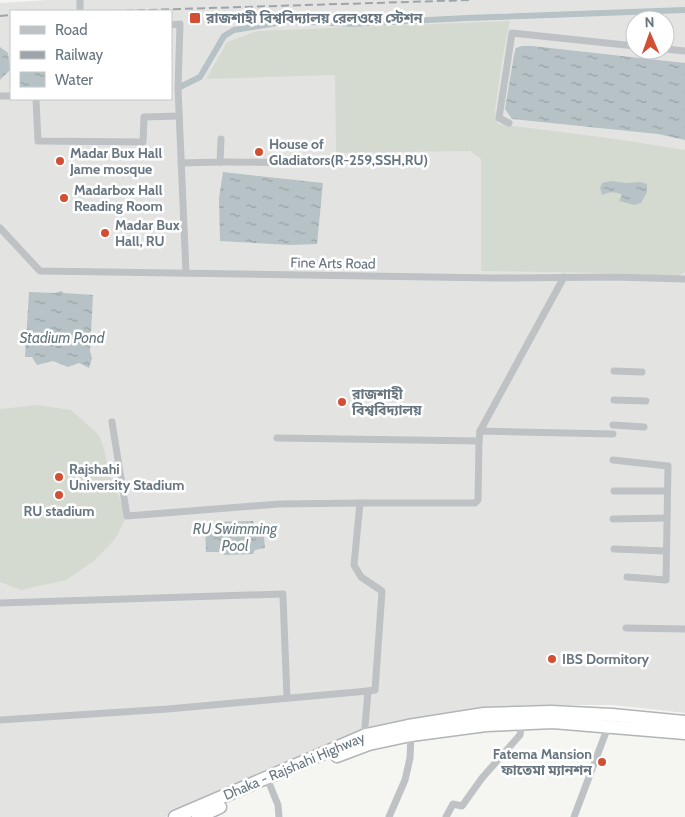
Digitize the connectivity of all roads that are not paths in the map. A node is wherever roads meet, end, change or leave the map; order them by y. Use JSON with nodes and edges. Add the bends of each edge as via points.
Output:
{"nodes":[{"id":1,"x":172,"y":25,"type":"edge"},
{"id":2,"x":625,"y":45,"type":"edge"},
{"id":3,"x":36,"y":100,"type":"edge"},
{"id":4,"x":179,"y":116,"type":"junction"},
{"id":5,"x":509,"y":123,"type":"dead end"},
{"id":6,"x":221,"y":139,"type":"dead end"},
{"id":7,"x":220,"y":162,"type":"junction"},
{"id":8,"x":181,"y":163,"type":"junction"},
{"id":9,"x":342,"y":163,"type":"dead end"},
{"id":10,"x":0,"y":228,"type":"edge"},
{"id":11,"x":186,"y":273,"type":"junction"},
{"id":12,"x":564,"y":276,"type":"junction"},
{"id":13,"x":685,"y":279,"type":"edge"},
{"id":14,"x":614,"y":371,"type":"dead end"},
{"id":15,"x":642,"y":372,"type":"dead end"},
{"id":16,"x":614,"y":400,"type":"dead end"},
{"id":17,"x":646,"y":401,"type":"dead end"},
{"id":18,"x":112,"y":422,"type":"dead end"},
{"id":19,"x":613,"y":425,"type":"dead end"},
{"id":20,"x":644,"y":427,"type":"dead end"},
{"id":21,"x":480,"y":431,"type":"junction"},
{"id":22,"x":613,"y":434,"type":"dead end"},
{"id":23,"x":277,"y":438,"type":"dead end"},
{"id":24,"x":479,"y":441,"type":"junction"},
{"id":25,"x":613,"y":460,"type":"dead end"},
{"id":26,"x":614,"y":491,"type":"dead end"},
{"id":27,"x":667,"y":491,"type":"junction"},
{"id":28,"x":360,"y":503,"type":"junction"},
{"id":29,"x":667,"y":518,"type":"junction"},
{"id":30,"x":613,"y":519,"type":"dead end"},
{"id":31,"x":614,"y":549,"type":"dead end"},
{"id":32,"x":666,"y":551,"type":"junction"},
{"id":33,"x":627,"y":577,"type":"dead end"},
{"id":34,"x":0,"y":603,"type":"edge"},
{"id":35,"x":626,"y":628,"type":"dead end"},
{"id":36,"x":685,"y":629,"type":"edge"},
{"id":37,"x":368,"y":691,"type":"junction"},
{"id":38,"x":287,"y":698,"type":"junction"},
{"id":39,"x":0,"y":720,"type":"edge"},
{"id":40,"x":610,"y":720,"type":"junction"},
{"id":41,"x":685,"y":722,"type":"edge"},
{"id":42,"x":522,"y":723,"type":"junction"},
{"id":43,"x":685,"y":733,"type":"edge"},
{"id":44,"x":366,"y":735,"type":"junction"},
{"id":45,"x":411,"y":735,"type":"junction"},
{"id":46,"x":269,"y":782,"type":"junction"},
{"id":47,"x":175,"y":817,"type":"edge"},
{"id":48,"x":198,"y":817,"type":"edge"},
{"id":49,"x":279,"y":817,"type":"edge"},
{"id":50,"x":389,"y":817,"type":"edge"},
{"id":51,"x":446,"y":817,"type":"edge"},
{"id":52,"x":574,"y":817,"type":"edge"}],
"edges":[{"from":1,"to":4,"type":"street","via":[[180,24]]},
{"from":2,"to":5,"type":"street","via":[[512,33],[500,118]]},
{"from":3,"to":4,"type":"street","via":[[38,141],[143,142],[144,117]]},
{"from":4,"to":8,"type":"street"},
{"from":6,"to":7,"type":"street"},
{"from":7,"to":8,"type":"street"},
{"from":7,"to":9,"type":"street"},
{"from":8,"to":11,"type":"street"},
{"from":10,"to":11,"type":"street","name":"Fine Arts Road","via":[[40,271]]},
{"from":11,"to":12,"type":"street","name":"Fine Arts Road","via":[[495,278]]},
{"from":12,"to":13,"type":"street","name":"Fine Arts Road"},
{"from":12,"to":21,"type":"street"},
{"from":14,"to":15,"type":"street"},
{"from":16,"to":17,"type":"street"},
{"from":18,"to":28,"type":"street","via":[[127,516],[279,504]]},
{"from":19,"to":20,"type":"street"},
{"from":21,"to":22,"type":"street"},
{"from":21,"to":24,"type":"street"},
{"from":23,"to":24,"type":"street"},
{"from":24,"to":28,"type":"street","via":[[477,502]]},
{"from":25,"to":27,"type":"street","via":[[668,466]]},
{"from":26,"to":27,"type":"street"},
{"from":27,"to":29,"type":"street"},
{"from":28,"to":37,"type":"street","via":[[354,565],[361,577],[382,591],[375,690]]},
{"from":29,"to":30,"type":"street"},
{"from":29,"to":32,"type":"street"},
{"from":31,"to":32,"type":"street"},
{"from":32,"to":33,"type":"street","via":[[666,580]]},
{"from":34,"to":38,"type":"street","via":[[283,595]]},
{"from":35,"to":36,"type":"street"},
{"from":37,"to":38,"type":"street"},
{"from":37,"to":44,"type":"street"},
{"from":38,"to":39,"type":"street"},
{"from":40,"to":41,"type":"highway","name":"Dhaka - Rajshahi Highway"},
{"from":40,"to":42,"type":"highway","name":"Dhaka - Rajshahi Highway"},
{"from":40,"to":43,"type":"highway","name":"Dhaka - Rajshahi Highway"},
{"from":40,"to":44,"type":"highway","name":"Dhaka - Rajshahi Highway","via":[[551,712],[484,714]]},
{"from":40,"to":52,"type":"street"},
{"from":42,"to":45,"type":"highway","name":"Dhaka - Rajshahi Highway","via":[[486,724]]},
{"from":42,"to":51,"type":"street","via":[[520,735],[462,806],[453,804]]},
{"from":44,"to":46,"type":"highway","name":"Dhaka - Rajshahi Highway"},
{"from":45,"to":46,"type":"highway","name":"Dhaka - Rajshahi Highway","via":[[369,744]]},
{"from":45,"to":50,"type":"street","via":[[405,780]]},
{"from":46,"to":47,"type":"highway","name":"Dhaka - Rajshahi Highway"},
{"from":46,"to":48,"type":"highway","name":"Dhaka - Rajshahi Highway"},
{"from":46,"to":49,"type":"street"}]}
